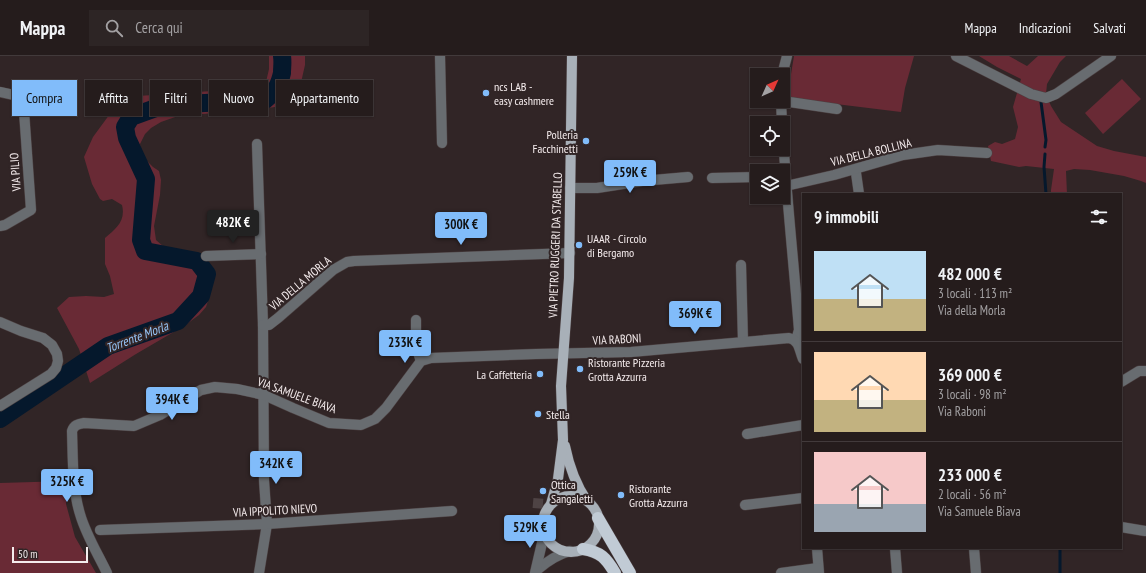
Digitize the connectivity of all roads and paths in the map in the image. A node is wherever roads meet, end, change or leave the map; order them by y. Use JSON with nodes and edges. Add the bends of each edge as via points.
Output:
{"nodes":[{"id":1,"x":440,"y":56,"type":"edge"},
{"id":2,"x":572,"y":56,"type":"edge"},
{"id":3,"x":787,"y":56,"type":"edge"},
{"id":4,"x":956,"y":56,"type":"edge"},
{"id":5,"x":1111,"y":56,"type":"edge"},
{"id":6,"x":784,"y":68,"type":"edge"},
{"id":7,"x":0,"y":92,"type":"edge"},
{"id":8,"x":12,"y":95,"type":"edge"},
{"id":9,"x":790,"y":102,"type":"edge"},
{"id":10,"x":837,"y":109,"type":"dead end"},
{"id":11,"x":24,"y":116,"type":"edge"},
{"id":12,"x":442,"y":143,"type":"dead end"},
{"id":13,"x":257,"y":144,"type":"dead end"},
{"id":14,"x":987,"y":154,"type":"dead end"},
{"id":15,"x":856,"y":173,"type":"dead end"},
{"id":16,"x":750,"y":177,"type":"edge"},
{"id":17,"x":688,"y":178,"type":"dead end"},
{"id":18,"x":712,"y":178,"type":"dead end"},
{"id":19,"x":790,"y":179,"type":"edge"},
{"id":20,"x":570,"y":188,"type":"junction"},
{"id":21,"x":859,"y":193,"type":"edge"},
{"id":22,"x":788,"y":204,"type":"edge"},
{"id":23,"x":0,"y":226,"type":"edge"},
{"id":24,"x":570,"y":253,"type":"junction"},
{"id":25,"x":261,"y":254,"type":"junction"},
{"id":26,"x":206,"y":256,"type":"dead end"},
{"id":27,"x":741,"y":265,"type":"dead end"},
{"id":28,"x":416,"y":320,"type":"dead end"},
{"id":29,"x":0,"y":322,"type":"edge"},
{"id":30,"x":263,"y":325,"type":"junction"},
{"id":31,"x":799,"y":339,"type":"edge"},
{"id":32,"x":743,"y":342,"type":"junction"},
{"id":33,"x":563,"y":353,"type":"junction"},
{"id":34,"x":802,"y":360,"type":"edge"},
{"id":35,"x":421,"y":361,"type":"junction"},
{"id":36,"x":1146,"y":371,"type":"edge"},
{"id":37,"x":1122,"y":381,"type":"edge"},
{"id":38,"x":264,"y":395,"type":"junction"},
{"id":39,"x":0,"y":406,"type":"edge"},
{"id":40,"x":802,"y":425,"type":"edge"},
{"id":41,"x":747,"y":434,"type":"dead end"},
{"id":42,"x":563,"y":440,"type":"junction"},
{"id":43,"x":802,"y":498,"type":"edge"},
{"id":44,"x":589,"y":503,"type":"junction"},
{"id":45,"x":548,"y":504,"type":"junction"},
{"id":46,"x":745,"y":505,"type":"dead end"},
{"id":47,"x":452,"y":511,"type":"dead end"},
{"id":48,"x":598,"y":518,"type":"junction"},
{"id":49,"x":267,"y":524,"type":"junction"},
{"id":50,"x":1122,"y":527,"type":"edge"},
{"id":51,"x":100,"y":530,"type":"dead end"},
{"id":52,"x":544,"y":531,"type":"junction"},
{"id":53,"x":1145,"y":531,"type":"dead end"},
{"id":54,"x":583,"y":549,"type":"junction"},
{"id":55,"x":817,"y":549,"type":"edge"},
{"id":56,"x":896,"y":549,"type":"edge"},
{"id":57,"x":974,"y":549,"type":"edge"},
{"id":58,"x":570,"y":551,"type":"junction"},
{"id":59,"x":819,"y":571,"type":"edge"},
{"id":60,"x":535,"y":572,"type":"edge"},
{"id":61,"x":107,"y":573,"type":"edge"},
{"id":62,"x":259,"y":573,"type":"edge"},
{"id":63,"x":615,"y":573,"type":"edge"},
{"id":64,"x":630,"y":573,"type":"edge"},
{"id":65,"x":781,"y":573,"type":"edge"},
{"id":66,"x":897,"y":573,"type":"edge"},
{"id":67,"x":976,"y":573,"type":"edge"}],
"edges":[{"from":1,"to":12,"type":"street"},
{"from":2,"to":20,"type":"main road","name":"VIA PIETRO RUGGERI DA STABELLO"},
{"from":3,"to":6,"type":"street"},
{"from":4,"to":5,"type":"street","via":[[1030,94],[1046,98],[1056,94]]},
{"from":7,"to":8,"type":"street"},
{"from":9,"to":10,"type":"street"},
{"from":11,"to":23,"type":"street","name":"VIA PILIO","via":[[31,210]]},
{"from":13,"to":25,"type":"street","name":"VIA DELLA MORLA"},
{"from":14,"to":19,"type":"street","name":"VIA DELLA BOLLINA","via":[[938,150],[909,154],[834,175]]},
{"from":15,"to":21,"type":"street"},
{"from":16,"to":18,"type":"street"},
{"from":17,"to":20,"type":"street","via":[[642,181],[597,188]]},
{"from":20,"to":24,"type":"main road","name":"VIA PIETRO RUGGERI DA STABELLO"},
{"from":22,"to":31,"type":"street"},
{"from":24,"to":30,"type":"street","name":"VIA DELLA MORLA","via":[[347,262],[333,270],[269,325]]},
{"from":24,"to":33,"type":"main road","name":"VIA PIETRO RUGGERI DA STABELLO"},
{"from":25,"to":26,"type":"street"},
{"from":25,"to":30,"type":"street","name":"VIA DELLA MORLA"},
{"from":27,"to":32,"type":"street"},
{"from":28,"to":35,"type":"street","via":[[416,347]]},
{"from":29,"to":39,"type":"street","via":[[43,338],[52,345],[58,362],[51,374]]},
{"from":30,"to":38,"type":"street","name":"VIA DELLA MORLA"},
{"from":31,"to":32,"type":"street","name":"VIA RABONI"},
{"from":31,"to":34,"type":"street"},
{"from":32,"to":33,"type":"street","name":"VIA RABONI","via":[[631,352]]},
{"from":33,"to":35,"type":"street","via":[[431,358]]},
{"from":33,"to":42,"type":"main road","name":"VIA PIETRO RUGGERI DA STABELLO"},
{"from":35,"to":38,"type":"street","name":"VIA SAMUELE BIAVA","via":[[386,408],[375,419],[360,425],[329,422]]},
{"from":36,"to":37,"type":"street","via":[[1139,371]]},
{"from":38,"to":49,"type":"street","name":"VIA DELLA MORLA"},
{"from":38,"to":61,"type":"street","name":"VIA SAMUELE BIAVA","via":[[215,387],[201,390],[160,415],[134,426],[84,422],[74,427],[74,476],[80,512],[85,529]]},
{"from":40,"to":41,"type":"street"},
{"from":42,"to":44,"type":"main road","via":[[569,464]]},
{"from":42,"to":45,"type":"main road","name":"VIA PIETRO RUGGERI DA STABELLO","via":[[558,479]]},
{"from":43,"to":46,"type":"street"},
{"from":44,"to":45,"type":"main road","via":[[571,496]]},
{"from":44,"to":48,"type":"main road"},
{"from":45,"to":52,"type":"main road","name":"VIA PIETRO RUGGERI DA STABELLO","via":[[543,522]]},
{"from":47,"to":49,"type":"street","name":"VIA IPPOLITO NIEVO"},
{"from":48,"to":54,"type":"main road","via":[[595,536]]},
{"from":48,"to":64,"type":"highway"},
{"from":49,"to":51,"type":"street","name":"VIA IPPOLITO NIEVO"},
{"from":49,"to":62,"type":"street","name":"VIA DELLA MORLA"},
{"from":50,"to":53,"type":"street"},
{"from":52,"to":58,"type":"main road","via":[[553,545],[561,550]]},
{"from":52,"to":60,"type":"street","name":"VIA PIETRO RUGGERI DA STABELLO"},
{"from":54,"to":58,"type":"main road","name":"VIA PIETRO RUGGERI DA STABELLO"},
{"from":54,"to":63,"type":"highway","via":[[599,553]]},
{"from":55,"to":59,"type":"street"},
{"from":56,"to":66,"type":"street"},
{"from":57,"to":67,"type":"street"},
{"from":58,"to":60,"type":"street","name":"VIA PIETRO RUGGERI DA STABELLO","via":[[554,557]]},
{"from":59,"to":65,"type":"street"}]}
